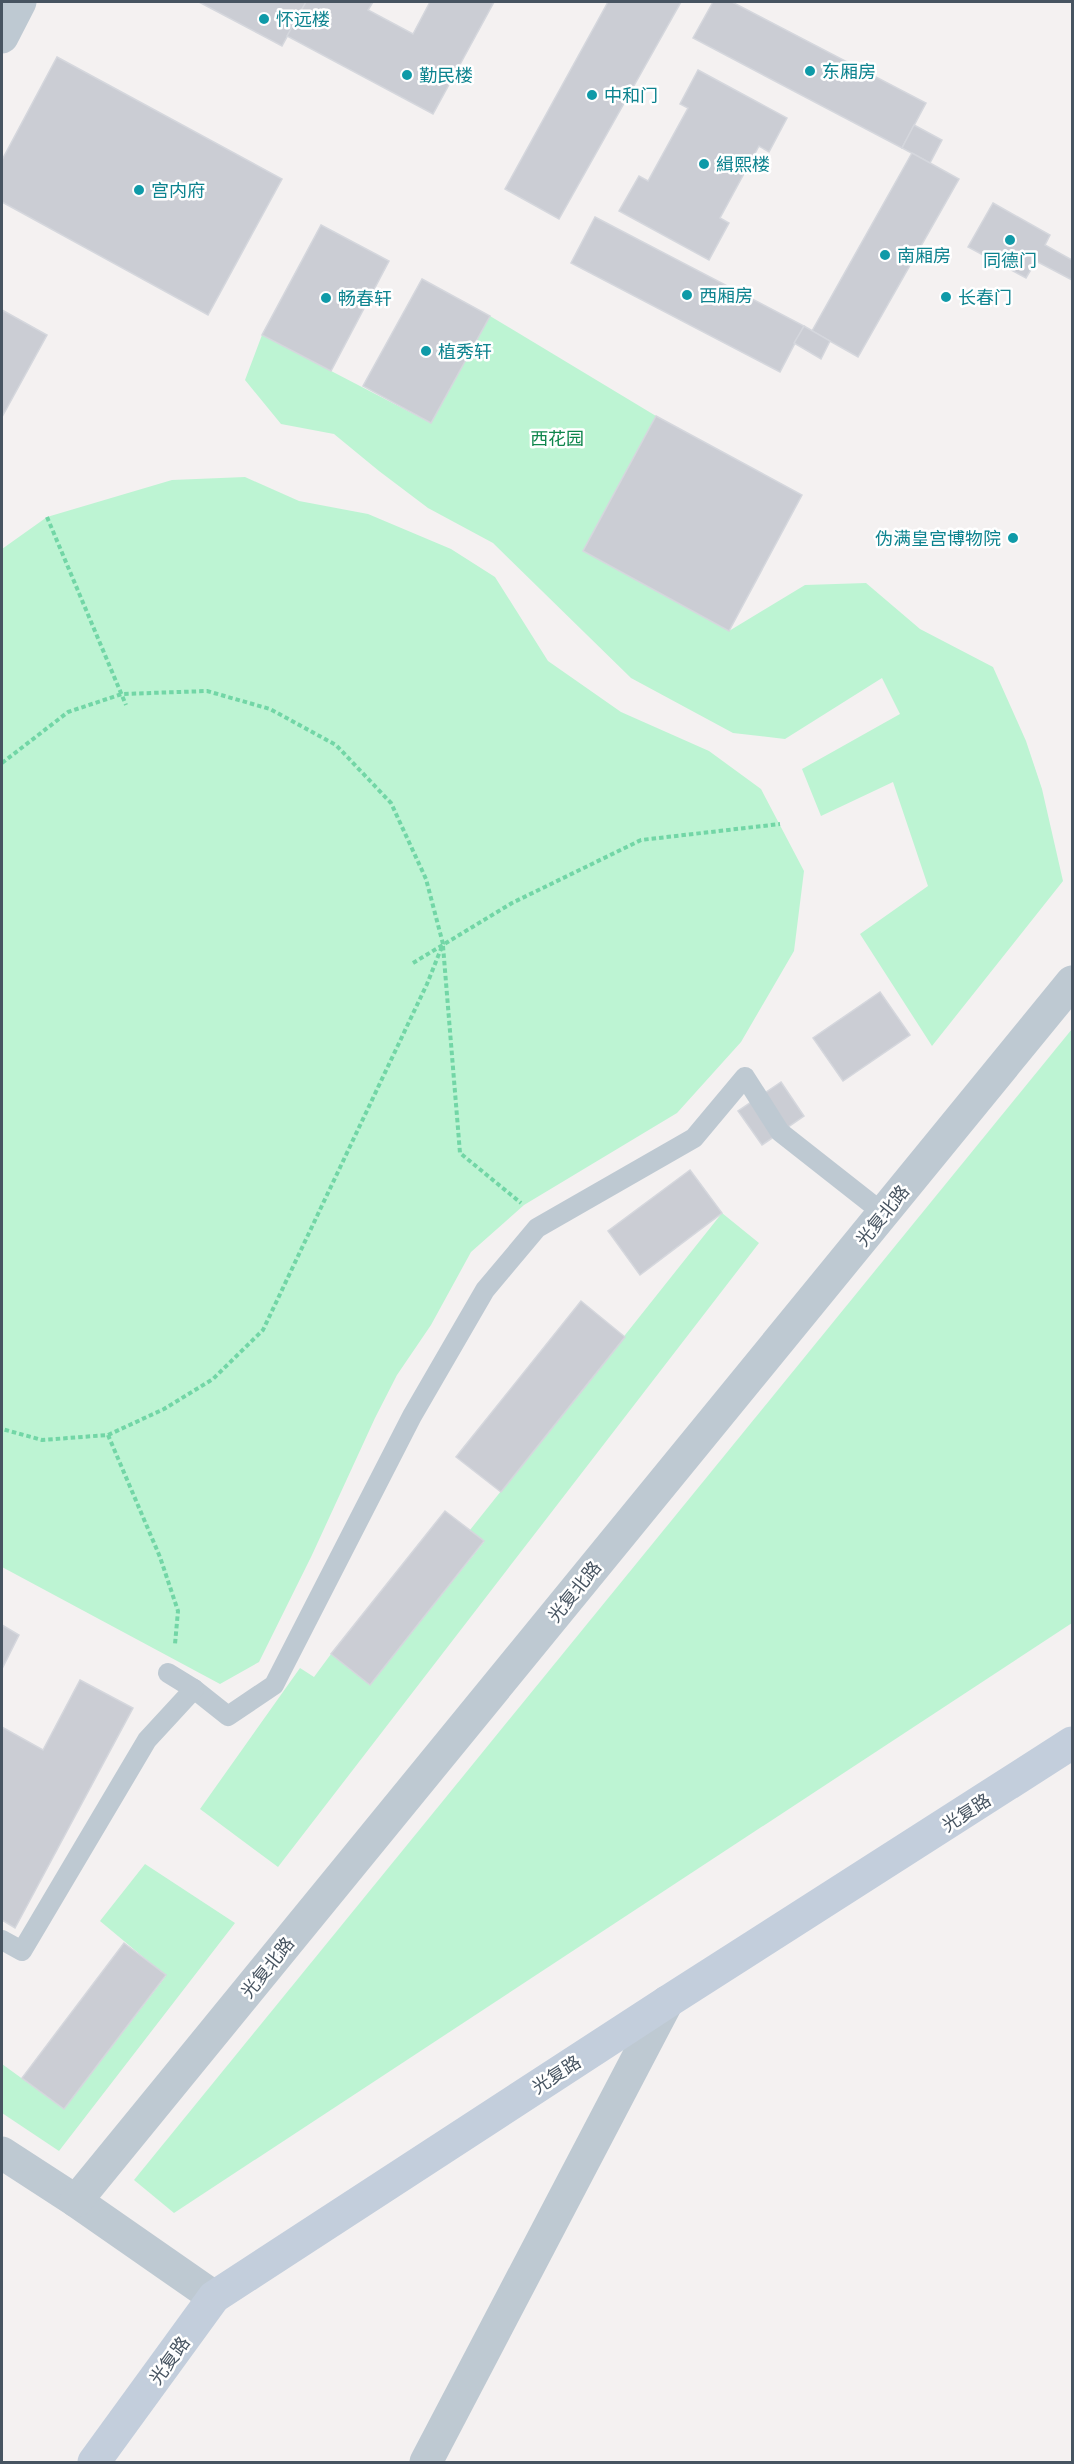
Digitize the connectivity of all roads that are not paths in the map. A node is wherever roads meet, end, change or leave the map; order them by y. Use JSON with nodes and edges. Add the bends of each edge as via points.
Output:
{"nodes":[{"id":1,"x":20,"y":2,"type":"edge"},
{"id":2,"x":2,"y":38,"type":"edge"},
{"id":3,"x":1072,"y":982,"type":"edge"},
{"id":4,"x":883,"y":1213,"type":"junction"},
{"id":5,"x":168,"y":1673,"type":"road end"},
{"id":6,"x":194,"y":1689,"type":"junction"},
{"id":7,"x":1072,"y":1743,"type":"edge"},
{"id":8,"x":2,"y":1940,"type":"edge"},
{"id":9,"x":667,"y":2002,"type":"junction"},
{"id":10,"x":2,"y":2152,"type":"edge"},
{"id":11,"x":76,"y":2201,"type":"junction"},
{"id":12,"x":214,"y":2297,"type":"junction"},
{"id":13,"x":94,"y":2463,"type":"edge"},
{"id":14,"x":426,"y":2463,"type":"edge"}],
"edges":[{"from":1,"to":2,"type":"street"},
{"from":3,"to":4,"type":"street","name":"光复北路"},
{"from":4,"to":6,"type":"lane","via":[[780,1132],[745,1077],[694,1138],[537,1228],[485,1290],[412,1416],[274,1685],[228,1716]]},
{"from":4,"to":11,"type":"street","name":"光复北路"},
{"from":5,"to":6,"type":"lane"},
{"from":6,"to":8,"type":"lane","via":[[147,1740],[22,1951]]},
{"from":7,"to":9,"type":"street","name":"光复路"},
{"from":9,"to":12,"type":"street","name":"光复路"},
{"from":9,"to":14,"type":"street"},
{"from":10,"to":11,"type":"street"},
{"from":11,"to":12,"type":"street"},
{"from":12,"to":13,"type":"street","name":"光复路"}]}
